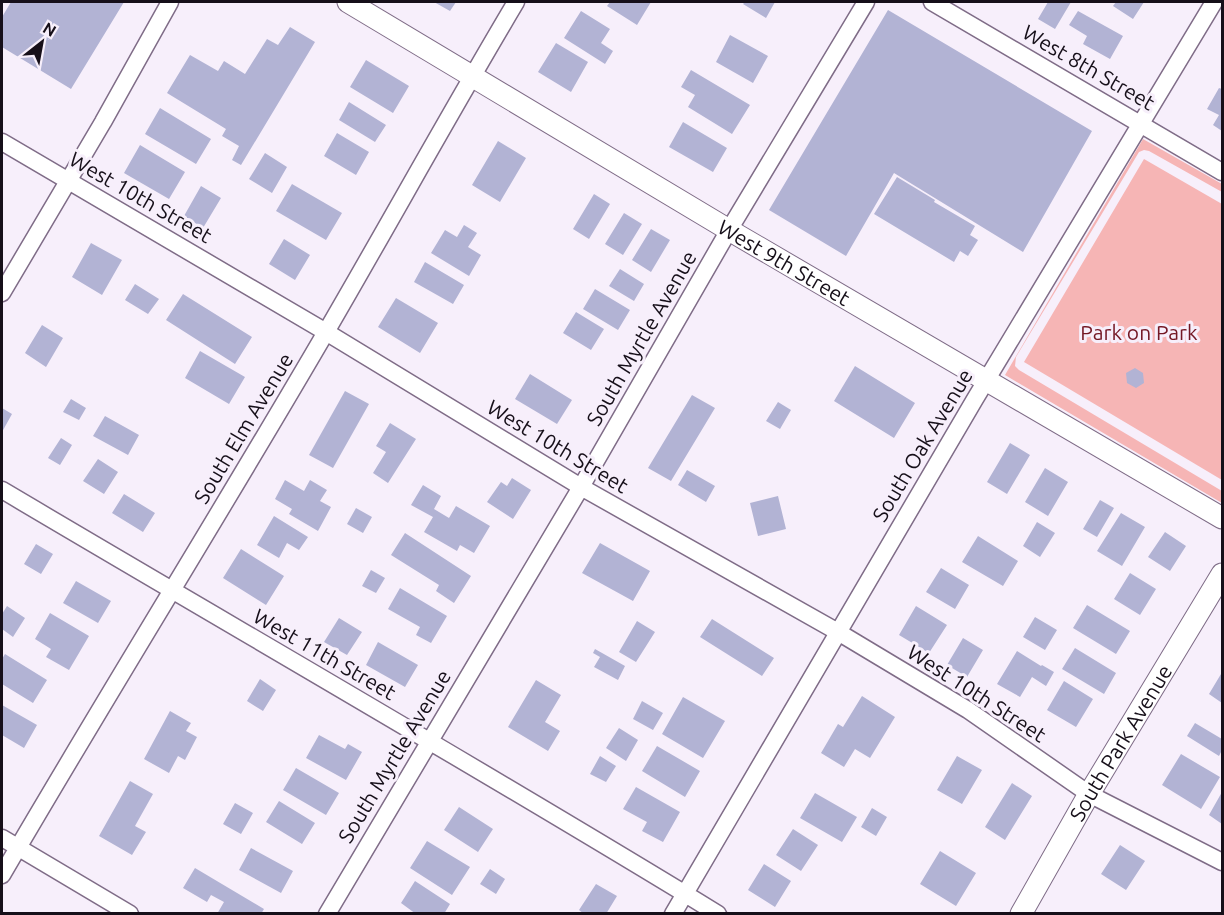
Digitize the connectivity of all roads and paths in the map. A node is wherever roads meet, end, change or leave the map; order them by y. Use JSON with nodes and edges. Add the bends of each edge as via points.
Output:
{"nodes":[{"id":1,"x":170,"y":2,"type":"edge"},
{"id":2,"x":348,"y":2,"type":"edge"},
{"id":3,"x":516,"y":2,"type":"edge"},
{"id":4,"x":866,"y":2,"type":"edge"},
{"id":5,"x":932,"y":2,"type":"edge"},
{"id":6,"x":1214,"y":2,"type":"edge"},
{"id":7,"x":472,"y":75,"type":"junction"},
{"id":8,"x":1140,"y":124,"type":"junction"},
{"id":9,"x":2,"y":142,"type":"edge"},
{"id":10,"x":1222,"y":172,"type":"edge"},
{"id":11,"x":68,"y":181,"type":"junction"},
{"id":12,"x":729,"y":230,"type":"junction"},
{"id":13,"x":2,"y":293,"type":"edge"},
{"id":14,"x":326,"y":332,"type":"junction"},
{"id":15,"x":986,"y":381,"type":"junction"},
{"id":16,"x":581,"y":487,"type":"junction"},
{"id":17,"x":2,"y":490,"type":"edge"},
{"id":18,"x":1222,"y":518,"type":"edge"},
{"id":19,"x":1222,"y":574,"type":"edge"},
{"id":20,"x":172,"y":591,"type":"junction"},
{"id":21,"x":838,"y":632,"type":"junction"},
{"id":22,"x":430,"y":740,"type":"junction"},
{"id":23,"x":1089,"y":794,"type":"junction"},
{"id":24,"x":2,"y":838,"type":"edge"},
{"id":25,"x":17,"y":848,"type":"junction"},
{"id":26,"x":1222,"y":862,"type":"edge"},
{"id":27,"x":2,"y":875,"type":"edge"},
{"id":28,"x":685,"y":893,"type":"junction"},
{"id":29,"x":130,"y":914,"type":"edge"},
{"id":30,"x":327,"y":914,"type":"edge"},
{"id":31,"x":673,"y":914,"type":"edge"},
{"id":32,"x":718,"y":914,"type":"edge"},
{"id":33,"x":1021,"y":914,"type":"edge"}],
"edges":[{"from":1,"to":11,"type":"street"},
{"from":2,"to":7,"type":"street","name":"West 9th Street"},
{"from":3,"to":7,"type":"street","name":"South Elm Avenue"},
{"from":4,"to":12,"type":"street","name":"South Myrtle Avenue"},
{"from":5,"to":8,"type":"street","name":"West 8th Street"},
{"from":6,"to":8,"type":"street","name":"South Oak Avenue"},
{"from":7,"to":12,"type":"street","name":"West 9th Street"},
{"from":7,"to":14,"type":"street","name":"South Elm Avenue"},
{"from":8,"to":10,"type":"street","name":"West 8th Street"},
{"from":8,"to":15,"type":"street","name":"South Oak Avenue"},
{"from":9,"to":11,"type":"street","name":"West 10th Street"},
{"from":11,"to":13,"type":"street"},
{"from":11,"to":14,"type":"street","name":"West 10th Street"},
{"from":12,"to":15,"type":"street","name":"West 9th Street"},
{"from":12,"to":16,"type":"street","name":"South Myrtle Avenue"},
{"from":14,"to":16,"type":"street","name":"West 10th Street"},
{"from":14,"to":20,"type":"street","name":"South Elm Avenue"},
{"from":15,"to":18,"type":"street","name":"West 9th Street"},
{"from":15,"to":21,"type":"street","name":"South Oak Avenue"},
{"from":16,"to":21,"type":"street","name":"West 10th Street"},
{"from":16,"to":22,"type":"street","name":"South Myrtle Avenue"},
{"from":17,"to":20,"type":"street","name":"West 11th Street"},
{"from":19,"to":23,"type":"street","name":"South Park Avenue"},
{"from":20,"to":22,"type":"street","name":"West 11th Street"},
{"from":20,"to":25,"type":"street","name":"South Elm Avenue"},
{"from":21,"to":23,"type":"street","name":"West 10th Street","via":[[968,710]]},
{"from":21,"to":28,"type":"street","name":"South Oak Avenue"},
{"from":22,"to":28,"type":"street","name":"West 11th Street"},
{"from":22,"to":30,"type":"street","name":"South Myrtle Avenue"},
{"from":23,"to":26,"type":"street","name":"West 10th Street"},
{"from":23,"to":33,"type":"street","name":"South Park Avenue"},
{"from":24,"to":25,"type":"street"},
{"from":25,"to":27,"type":"street","name":"South Elm Avenue"},
{"from":25,"to":29,"type":"street"},
{"from":28,"to":31,"type":"street","name":"South Oak Avenue"},
{"from":28,"to":32,"type":"street","name":"West 11th Street"}]}
